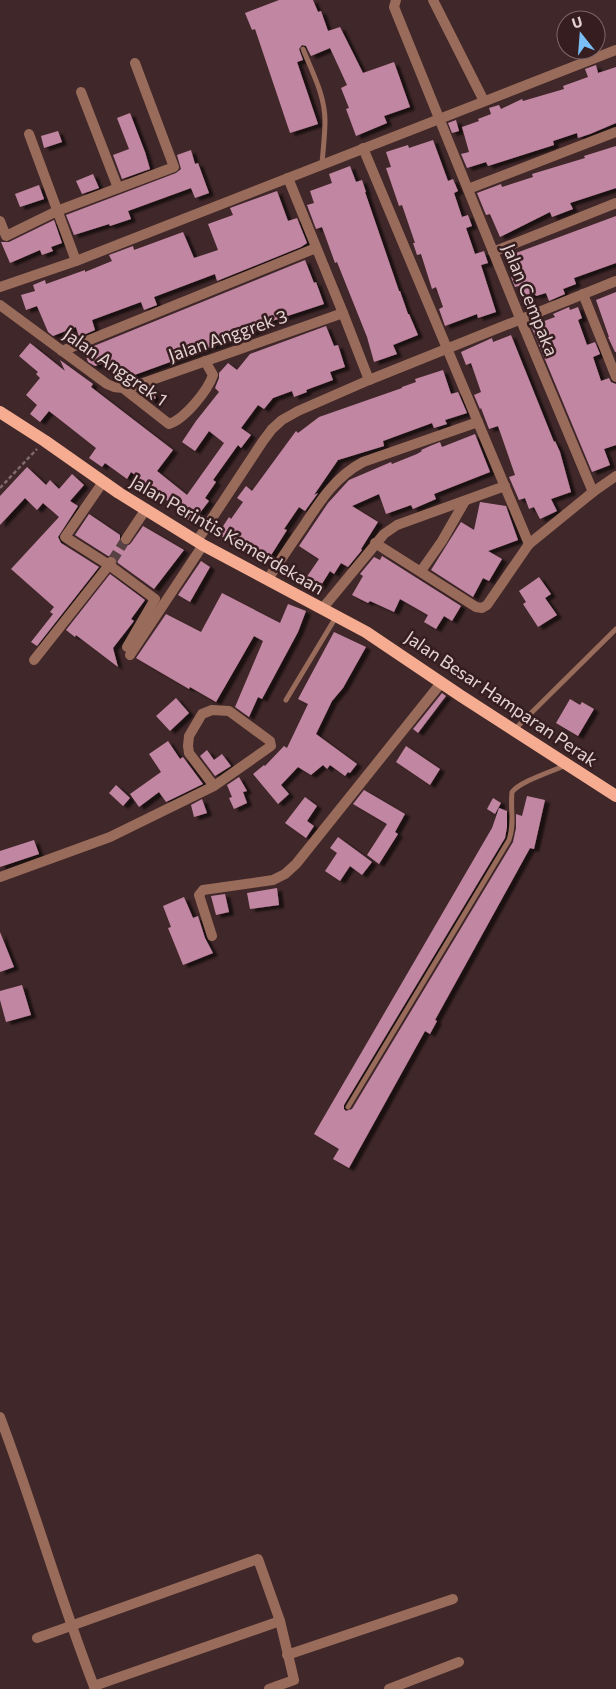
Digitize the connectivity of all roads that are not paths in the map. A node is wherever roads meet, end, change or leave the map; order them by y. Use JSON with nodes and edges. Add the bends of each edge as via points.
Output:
{"nodes":[{"id":1,"x":396,"y":0,"type":"edge"},
{"id":2,"x":433,"y":0,"type":"edge"},
{"id":3,"x":302,"y":49,"type":"dead end"},
{"id":4,"x":616,"y":50,"type":"edge"},
{"id":5,"x":136,"y":63,"type":"dead end"},
{"id":6,"x":81,"y":92,"type":"dead end"},
{"id":7,"x":484,"y":101,"type":"junction"},
{"id":8,"x":439,"y":119,"type":"junction"},
{"id":9,"x":616,"y":132,"type":"edge"},
{"id":10,"x":29,"y":134,"type":"dead end"},
{"id":11,"x":363,"y":148,"type":"junction"},
{"id":12,"x":322,"y":165,"type":"junction"},
{"id":13,"x":288,"y":178,"type":"junction"},
{"id":14,"x":118,"y":188,"type":"junction"},
{"id":15,"x":468,"y":189,"type":"junction"},
{"id":16,"x":616,"y":203,"type":"edge"},
{"id":17,"x":57,"y":211,"type":"junction"},
{"id":18,"x":0,"y":221,"type":"edge"},
{"id":19,"x":316,"y":248,"type":"junction"},
{"id":20,"x":493,"y":252,"type":"junction"},
{"id":21,"x":76,"y":262,"type":"junction"},
{"id":22,"x":616,"y":281,"type":"edge"},
{"id":23,"x":0,"y":287,"type":"edge"},
{"id":24,"x":583,"y":294,"type":"junction"},
{"id":25,"x":0,"y":305,"type":"edge"},
{"id":26,"x":343,"y":313,"type":"junction"},
{"id":27,"x":520,"y":318,"type":"junction"},
{"id":28,"x":447,"y":349,"type":"junction"},
{"id":29,"x":62,"y":351,"type":"junction"},
{"id":30,"x":205,"y":361,"type":"junction"},
{"id":31,"x":616,"y":377,"type":"edge"},
{"id":32,"x":368,"y":380,"type":"junction"},
{"id":33,"x":122,"y":388,"type":"junction"},
{"id":34,"x":0,"y":412,"type":"edge"},
{"id":35,"x":478,"y":422,"type":"junction"},
{"id":36,"x":616,"y":476,"type":"edge"},
{"id":37,"x":103,"y":482,"type":"junction"},
{"id":38,"x":506,"y":486,"type":"junction"},
{"id":39,"x":593,"y":492,"type":"junction"},
{"id":40,"x":465,"y":501,"type":"junction"},
{"id":41,"x":146,"y":509,"type":"junction"},
{"id":42,"x":126,"y":539,"type":"tunnel mouth"},
{"id":43,"x":200,"y":543,"type":"junction"},
{"id":44,"x":375,"y":543,"type":"junction"},
{"id":45,"x":529,"y":544,"type":"junction"},
{"id":46,"x":110,"y":563,"type":"junction"},
{"id":47,"x":421,"y":572,"type":"junction"},
{"id":48,"x":268,"y":579,"type":"junction"},
{"id":49,"x":322,"y":609,"type":"junction"},
{"id":50,"x":336,"y":617,"type":"junction"},
{"id":51,"x":616,"y":629,"type":"edge"},
{"id":52,"x":366,"y":632,"type":"joint"},
{"id":53,"x":34,"y":660,"type":"dead end"},
{"id":54,"x":441,"y":683,"type":"junction"},
{"id":55,"x":286,"y":700,"type":"dead end"},
{"id":56,"x":514,"y":730,"type":"junction"},
{"id":57,"x":566,"y":765,"type":"junction"},
{"id":58,"x":214,"y":786,"type":"junction"},
{"id":59,"x":616,"y":796,"type":"edge"},
{"id":60,"x":0,"y":877,"type":"edge"},
{"id":61,"x":212,"y":936,"type":"dead end"},
{"id":62,"x":348,"y":1107,"type":"dead end"},
{"id":63,"x":0,"y":1417,"type":"edge"},
{"id":64,"x":454,"y":1599,"type":"dead end"},
{"id":65,"x":280,"y":1621,"type":"junction"},
{"id":66,"x":70,"y":1626,"type":"junction"},
{"id":67,"x":37,"y":1638,"type":"dead end"},
{"id":68,"x":287,"y":1655,"type":"junction"},
{"id":69,"x":459,"y":1662,"type":"dead end"},
{"id":70,"x":295,"y":1685,"type":"edge"},
{"id":71,"x":94,"y":1687,"type":"edge"},
{"id":72,"x":269,"y":1689,"type":"edge"},
{"id":73,"x":389,"y":1689,"type":"edge"}],
"edges":[{"from":1,"to":8,"type":"street","name":"Jalan Cempaka","via":[[394,7]]},
{"from":2,"to":7,"type":"street"},
{"from":3,"to":12,"type":"lane","via":[[323,105]]},
{"from":4,"to":7,"type":"street"},
{"from":5,"to":14,"type":"street","via":[[174,167]]},
{"from":6,"to":14,"type":"street"},
{"from":7,"to":8,"type":"street"},
{"from":8,"to":11,"type":"street"},
{"from":8,"to":15,"type":"street","name":"Jalan Cempaka"},
{"from":9,"to":15,"type":"street"},
{"from":10,"to":17,"type":"street"},
{"from":11,"to":12,"type":"street"},
{"from":11,"to":28,"type":"street"},
{"from":12,"to":13,"type":"street"},
{"from":13,"to":19,"type":"street"},
{"from":13,"to":21,"type":"street"},
{"from":14,"to":17,"type":"street"},
{"from":15,"to":20,"type":"street","name":"Jalan Cempaka"},
{"from":16,"to":20,"type":"street"},
{"from":17,"to":18,"type":"street","via":[[6,236]]},
{"from":17,"to":21,"type":"street"},
{"from":19,"to":26,"type":"street"},
{"from":19,"to":29,"type":"street"},
{"from":20,"to":27,"type":"street","name":"Jalan Cempaka"},
{"from":21,"to":23,"type":"street"},
{"from":22,"to":24,"type":"street"},
{"from":24,"to":27,"type":"street"},
{"from":24,"to":31,"type":"street"},
{"from":25,"to":29,"type":"street","name":"Jalan Anggrek 1"},
{"from":26,"to":30,"type":"street","name":"Jalan Anggrek 3"},
{"from":26,"to":32,"type":"street"},
{"from":27,"to":28,"type":"street"},
{"from":27,"to":39,"type":"street","name":"Jalan Cempaka"},
{"from":28,"to":32,"type":"street"},
{"from":28,"to":35,"type":"street"},
{"from":29,"to":33,"type":"street","name":"Jalan Anggrek 1","via":[[107,384]]},
{"from":30,"to":33,"type":"street","name":"Jalan Anggrek 3"},
{"from":30,"to":33,"type":"street","name":"Jalan Anggrek 1","via":[[213,374],[212,379],[198,400],[176,422],[164,422]]},
{"from":32,"to":43,"type":"street","via":[[298,411],[272,429]]},
{"from":34,"to":37,"type":"main road","name":"Jalan Perintis Kemerdekaan"},
{"from":35,"to":38,"type":"street"},
{"from":35,"to":48,"type":"street","via":[[352,468],[324,496]]},
{"from":36,"to":39,"type":"street"},
{"from":37,"to":41,"type":"main road","name":"Jalan Perintis Kemerdekaan"},
{"from":37,"to":46,"type":"street","via":[[64,537]]},
{"from":38,"to":40,"type":"street"},
{"from":38,"to":45,"type":"street"},
{"from":39,"to":45,"type":"street"},
{"from":40,"to":44,"type":"street","via":[[397,526]]},
{"from":40,"to":47,"type":"street"},
{"from":41,"to":42,"type":"street"},
{"from":41,"to":43,"type":"main road","name":"Jalan Perintis Kemerdekaan"},
{"from":43,"to":46,"type":"street","via":[[128,651],[155,599]]},
{"from":43,"to":48,"type":"main road","name":"Jalan Perintis Kemerdekaan"},
{"from":44,"to":47,"type":"street"},
{"from":44,"to":49,"type":"street"},
{"from":45,"to":47,"type":"street","via":[[487,606],[482,608]]},
{"from":46,"to":53,"type":"street"},
{"from":48,"to":49,"type":"main road","name":"Jalan Perintis Kemerdekaan"},
{"from":49,"to":50,"type":"main road","name":"Jalan Perintis Kemerdekaan"},
{"from":50,"to":52,"type":"main road","name":"Jalan Perintis Kemerdekaan"},
{"from":50,"to":55,"type":"lane"},
{"from":51,"to":56,"type":"lane"},
{"from":52,"to":54,"type":"main road","name":"Jalan Besar Hamparan Perak"},
{"from":54,"to":56,"type":"main road","name":"Jalan Besar Hamparan Perak"},
{"from":54,"to":61,"type":"street","via":[[285,874],[273,880],[203,890],[199,895],[200,904]]},
{"from":56,"to":57,"type":"main road","name":"Jalan Besar Hamparan Perak"},
{"from":57,"to":59,"type":"main road","name":"Jalan Besar Hamparan Perak"},
{"from":57,"to":62,"type":"lane","via":[[520,784],[512,792],[509,840]]},
{"from":58,"to":58,"type":"street","via":[[270,746],[270,740],[229,711],[212,710],[202,714],[189,736],[189,753]]},
{"from":58,"to":60,"type":"street","via":[[110,837]]},
{"from":63,"to":66,"type":"street"},
{"from":64,"to":68,"type":"street"},
{"from":65,"to":66,"type":"street","via":[[258,1559]]},
{"from":65,"to":68,"type":"street"},
{"from":65,"to":71,"type":"street"},
{"from":66,"to":67,"type":"street"},
{"from":66,"to":71,"type":"street"},
{"from":68,"to":70,"type":"street"},
{"from":69,"to":73,"type":"street"},
{"from":70,"to":72,"type":"street"}]}
